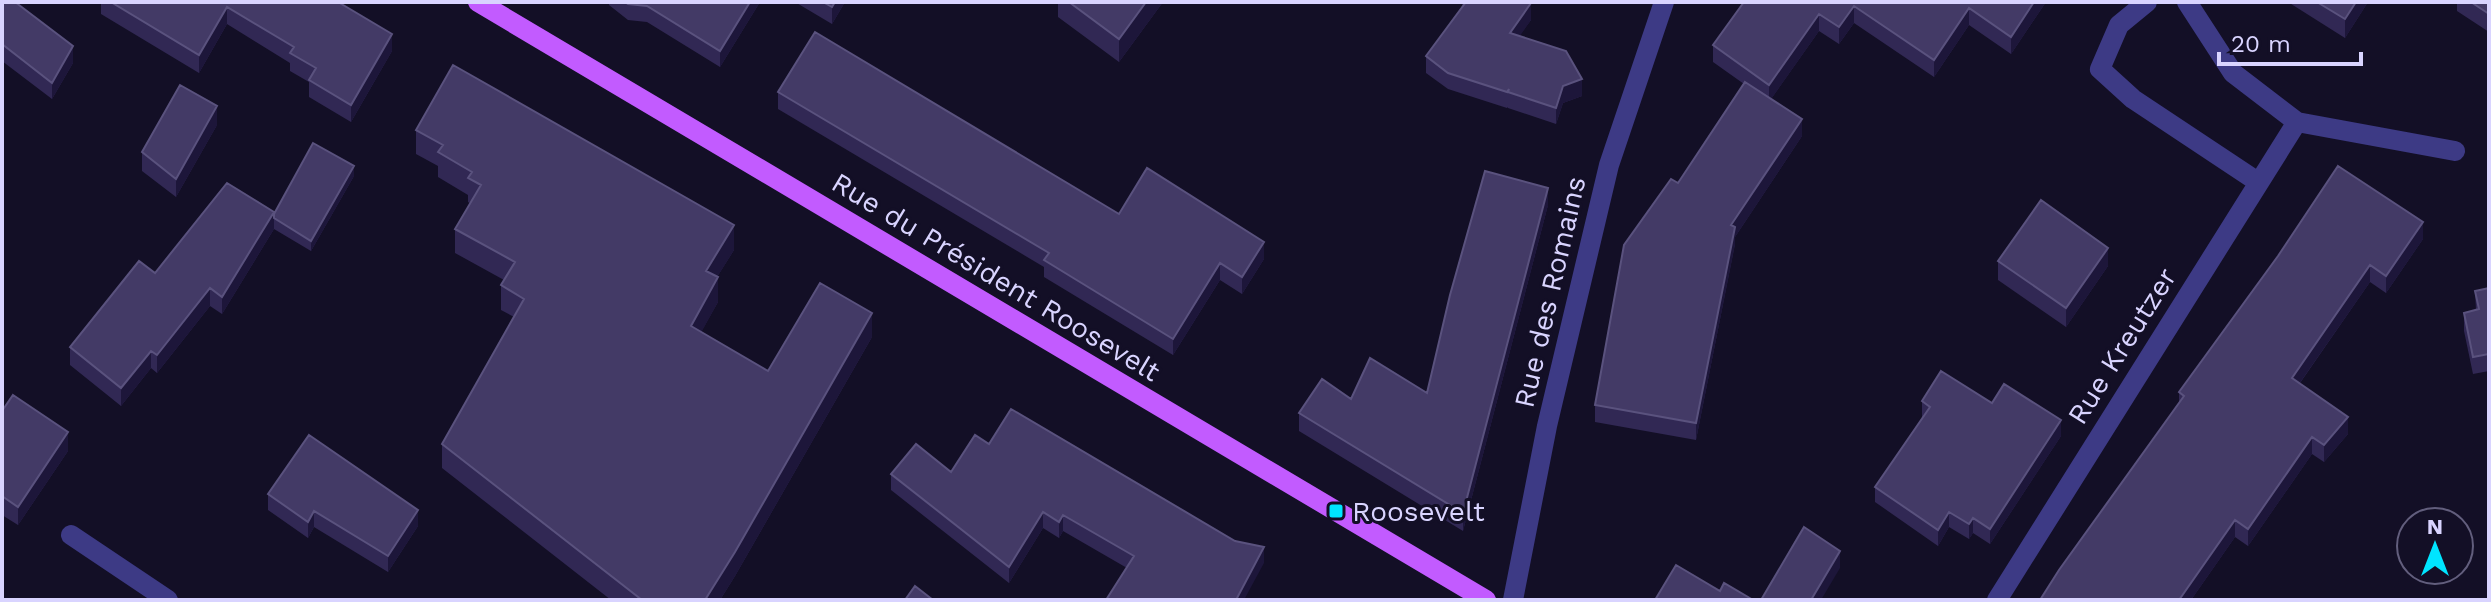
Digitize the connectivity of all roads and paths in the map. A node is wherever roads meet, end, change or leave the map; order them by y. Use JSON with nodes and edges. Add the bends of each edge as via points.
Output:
{"nodes":[{"id":1,"x":478,"y":2,"type":"edge"},
{"id":2,"x":1664,"y":2,"type":"edge"},
{"id":3,"x":2147,"y":2,"type":"edge"},
{"id":4,"x":2187,"y":2,"type":"edge"},
{"id":5,"x":2297,"y":122,"type":"junction"},
{"id":6,"x":2455,"y":151,"type":"dead end"},
{"id":7,"x":2258,"y":182,"type":"junction"},
{"id":8,"x":71,"y":535,"type":"dead end"},
{"id":9,"x":168,"y":600,"type":"edge"},
{"id":10,"x":1486,"y":600,"type":"edge"},
{"id":11,"x":1513,"y":600,"type":"edge"},
{"id":12,"x":1997,"y":600,"type":"edge"}],
"edges":[{"from":1,"to":10,"type":"main road","name":"Rue du Président Roosevelt"},
{"from":2,"to":11,"type":"street","name":"Rue des Romains","via":[[1609,165],[1547,426]]},
{"from":3,"to":7,"type":"street","via":[[2119,25],[2100,69],[2133,99]]},
{"from":4,"to":5,"type":"street","via":[[2233,73]]},
{"from":5,"to":6,"type":"street"},
{"from":5,"to":7,"type":"street","name":"Rue Kreutzer"},
{"from":7,"to":12,"type":"street","name":"Rue Kreutzer"},
{"from":8,"to":9,"type":"street"}]}
